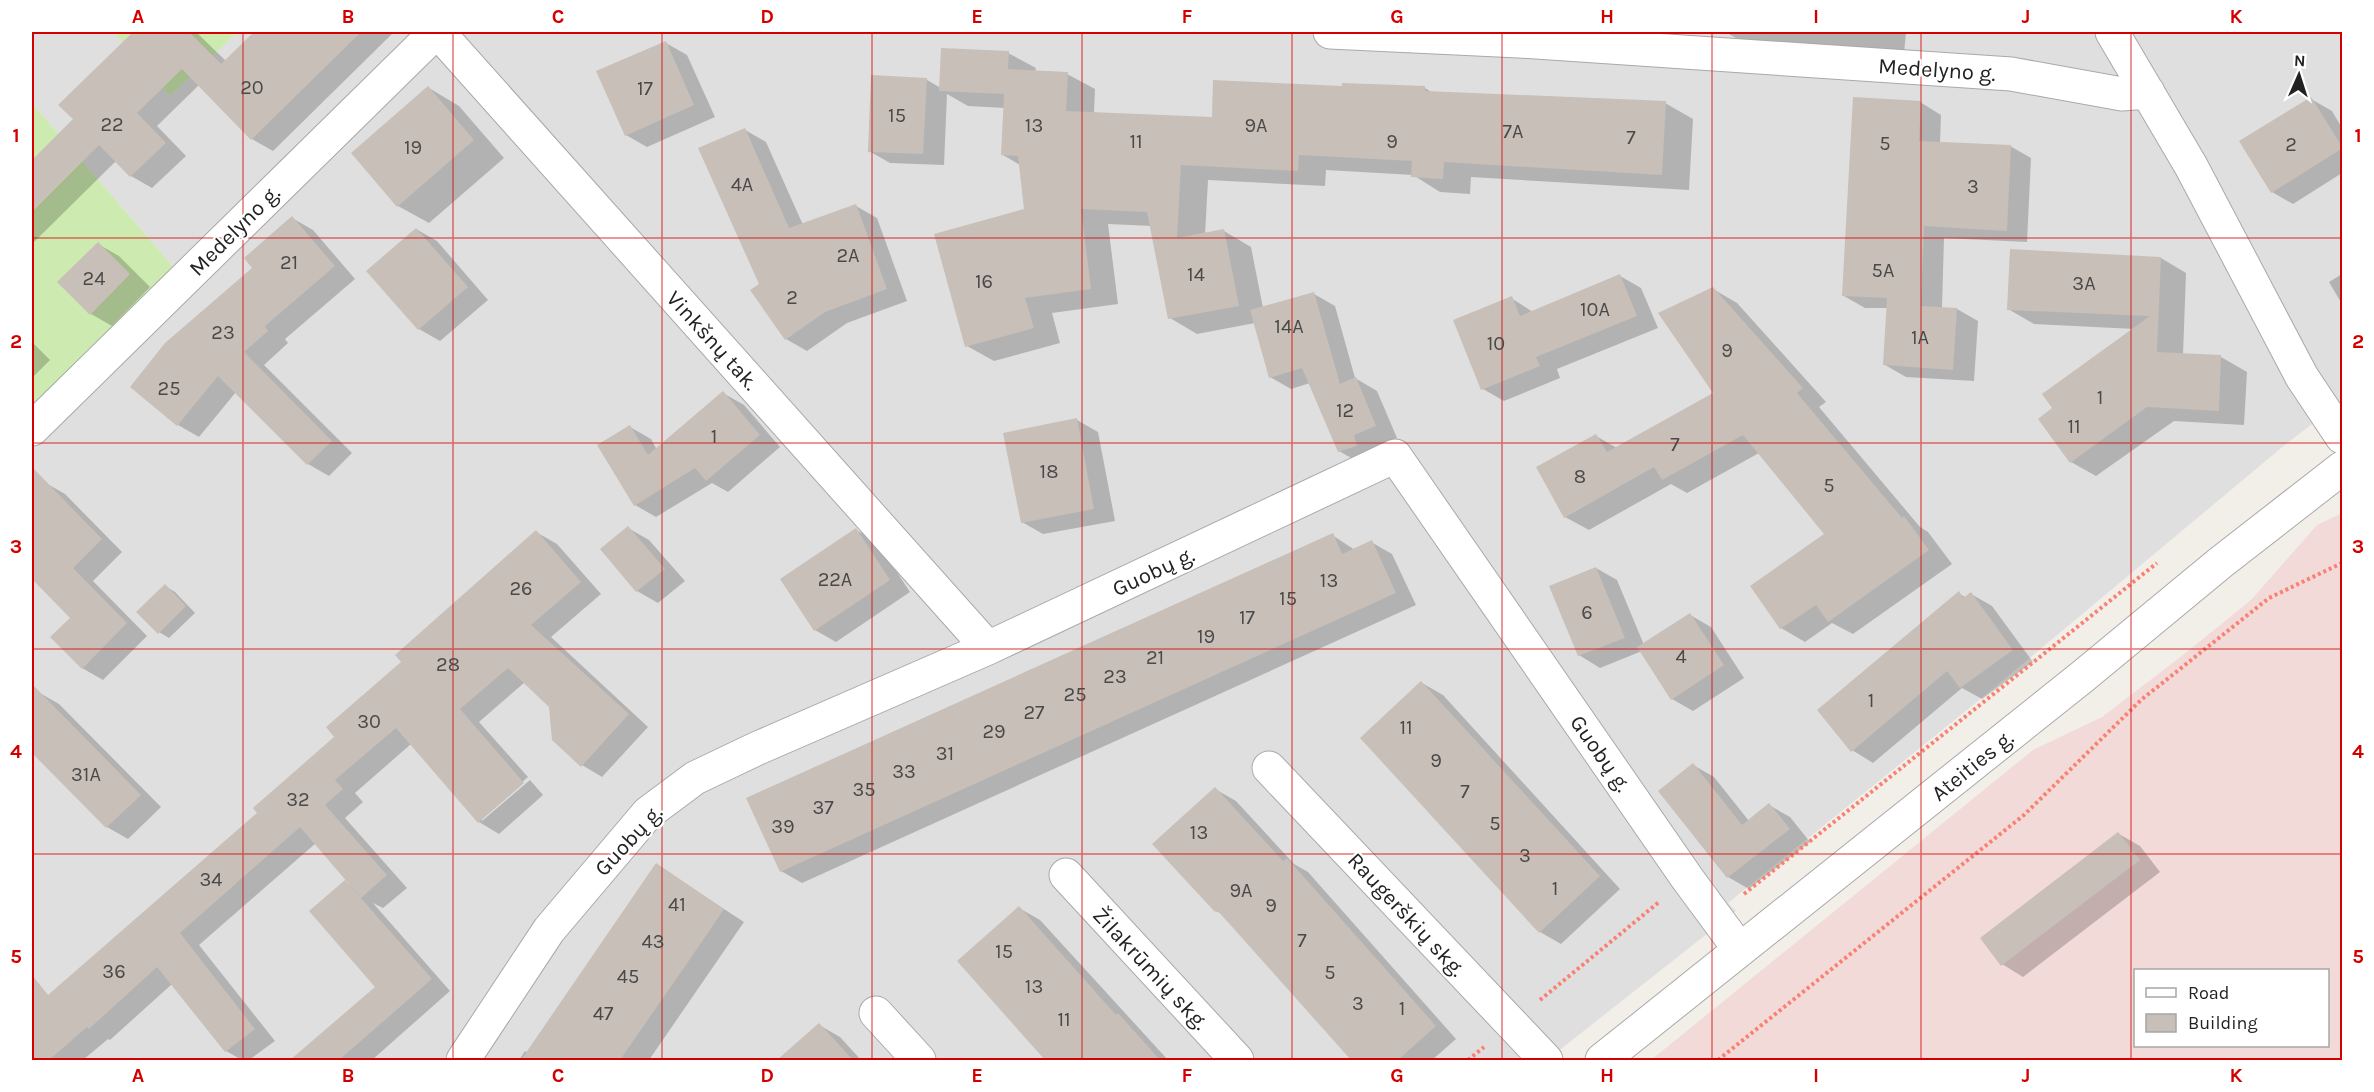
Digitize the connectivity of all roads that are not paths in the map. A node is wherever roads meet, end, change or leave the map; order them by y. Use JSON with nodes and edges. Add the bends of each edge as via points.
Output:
{"nodes":[{"id":1,"x":437,"y":32,"type":"edge"},
{"id":2,"x":1330,"y":32,"type":"edge"},
{"id":3,"x":2112,"y":32,"type":"edge"},
{"id":4,"x":1518,"y":36,"type":"edge"},
{"id":5,"x":2148,"y":92,"type":"junction"},
{"id":6,"x":32,"y":429,"type":"edge"},
{"id":7,"x":2343,"y":437,"type":"edge"},
{"id":8,"x":2343,"y":468,"type":"edge"},
{"id":9,"x":988,"y":648,"type":"junction"},
{"id":10,"x":1269,"y":768,"type":"dead end"},
{"id":11,"x":1065,"y":875,"type":"dead end"},
{"id":12,"x":1740,"y":950,"type":"junction"},
{"id":13,"x":876,"y":1013,"type":"dead end"},
{"id":14,"x":463,"y":1060,"type":"edge"},
{"id":15,"x":919,"y":1060,"type":"edge"},
{"id":16,"x":1237,"y":1060,"type":"edge"},
{"id":17,"x":1546,"y":1060,"type":"edge"},
{"id":18,"x":1602,"y":1060,"type":"edge"}],
"edges":[{"from":1,"to":6,"type":"street","name":"Medelyno g."},
{"from":1,"to":9,"type":"street","name":"Vinkšnų tak."},
{"from":2,"to":4,"type":"street","name":"Medelyno g."},
{"from":3,"to":5,"type":"street"},
{"from":4,"to":5,"type":"street","name":"Medelyno g.","via":[[2011,74],[2122,94]]},
{"from":5,"to":7,"type":"street","via":[[2302,377]]},
{"from":8,"to":12,"type":"street","name":"Ateities g."},
{"from":9,"to":12,"type":"street","name":"Guobų g.","via":[[1395,456]]},
{"from":9,"to":14,"type":"street","name":"Guobų g.","via":[[695,778],[648,813],[549,930]]},
{"from":10,"to":17,"type":"street","name":"Raugerškių skg."},
{"from":11,"to":16,"type":"street","name":"Žilakrūmių skg."},
{"from":12,"to":18,"type":"street","name":"Ateities g."},
{"from":13,"to":15,"type":"street"}]}
